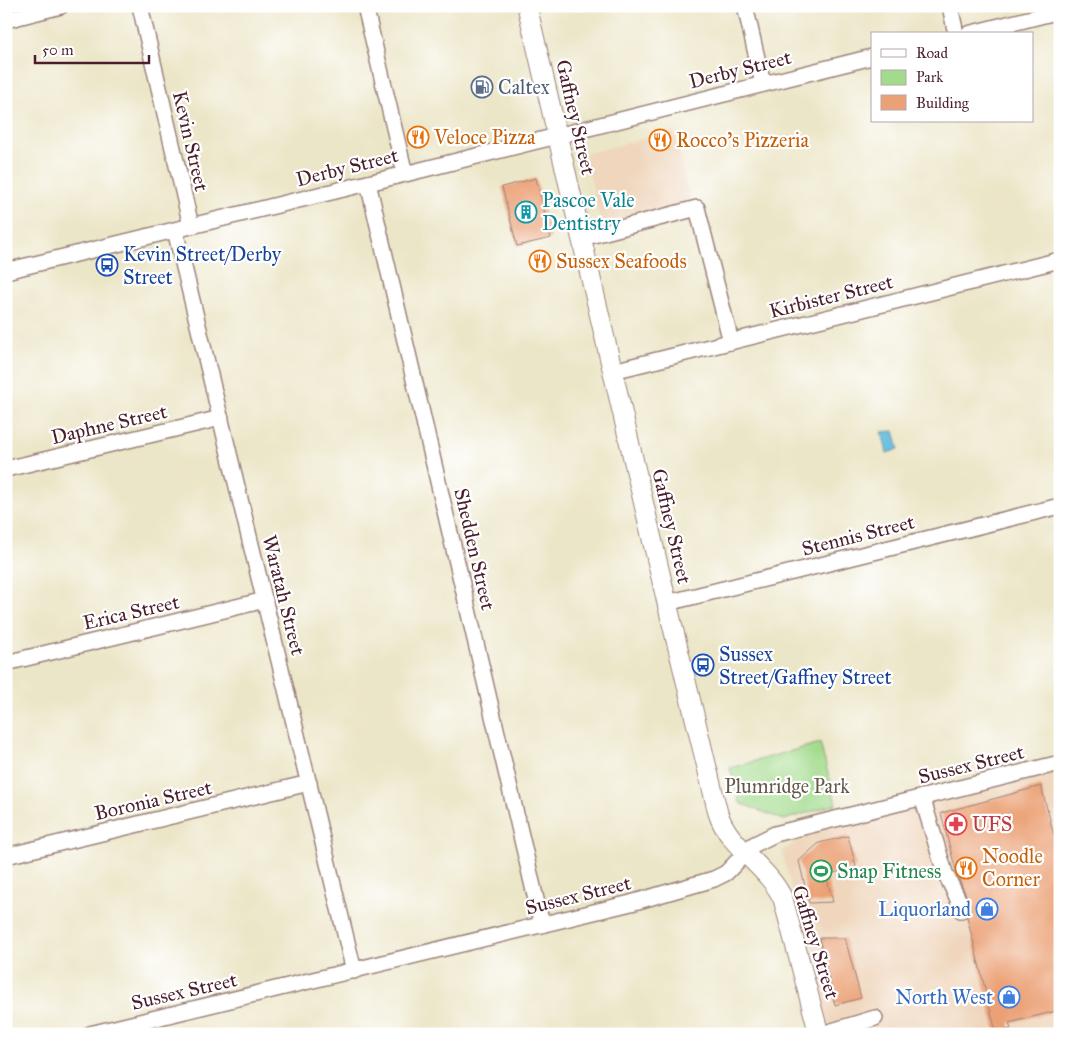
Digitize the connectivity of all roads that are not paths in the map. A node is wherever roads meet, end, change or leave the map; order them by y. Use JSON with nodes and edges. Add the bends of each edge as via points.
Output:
{"nodes":[{"id":1,"x":61,"y":6,"type":"edge"},
{"id":2,"x":140,"y":6,"type":"edge"},
{"id":3,"x":365,"y":6,"type":"edge"},
{"id":4,"x":526,"y":6,"type":"edge"},
{"id":5,"x":744,"y":6,"type":"edge"},
{"id":6,"x":950,"y":6,"type":"edge"},
{"id":7,"x":1060,"y":11,"type":"edge"},
{"id":8,"x":6,"y":20,"type":"edge"},
{"id":9,"x":956,"y":32,"type":"edge"},
{"id":10,"x":976,"y":32,"type":"edge"},
{"id":11,"x":871,"y":57,"type":"edge"},
{"id":12,"x":763,"y":84,"type":"junction"},
{"id":13,"x":557,"y":136,"type":"junction"},
{"id":14,"x":405,"y":174,"type":"junction"},
{"id":15,"x":368,"y":183,"type":"junction"},
{"id":16,"x":191,"y":226,"type":"junction"},
{"id":17,"x":176,"y":230,"type":"junction"},
{"id":18,"x":582,"y":238,"type":"junction"},
{"id":19,"x":1060,"y":260,"type":"edge"},
{"id":20,"x":6,"y":271,"type":"edge"},
{"id":21,"x":731,"y":342,"type":"junction"},
{"id":22,"x":613,"y":371,"type":"junction"},
{"id":23,"x":221,"y":418,"type":"junction"},
{"id":24,"x":6,"y":470,"type":"edge"},
{"id":25,"x":1060,"y":506,"type":"edge"},
{"id":26,"x":265,"y":600,"type":"junction"},
{"id":27,"x":666,"y":603,"type":"junction"},
{"id":28,"x":6,"y":662,"type":"edge"},
{"id":29,"x":1060,"y":763,"type":"edge"},
{"id":30,"x":309,"y":783,"type":"junction"},
{"id":31,"x":922,"y":797,"type":"junction"},
{"id":32,"x":745,"y":852,"type":"junction"},
{"id":33,"x":6,"y":856,"type":"edge"},
{"id":34,"x":961,"y":910,"type":"dead end"},
{"id":35,"x":542,"y":925,"type":"junction"},
{"id":36,"x":354,"y":971,"type":"junction"},
{"id":37,"x":875,"y":1018,"type":"dead end"},
{"id":38,"x":90,"y":1034,"type":"edge"},
{"id":39,"x":820,"y":1034,"type":"edge"}],
"edges":[{"from":1,"to":8,"type":"street"},
{"from":2,"to":16,"type":"street","name":"Kevin Street"},
{"from":3,"to":14,"type":"street"},
{"from":4,"to":13,"type":"main road","name":"Gaffney Street"},
{"from":5,"to":12,"type":"street"},
{"from":6,"to":9,"type":"street"},
{"from":7,"to":10,"type":"street"},
{"from":11,"to":12,"type":"street","name":"Derby Street"},
{"from":12,"to":13,"type":"street","name":"Derby Street"},
{"from":13,"to":14,"type":"street","name":"Derby Street"},
{"from":13,"to":18,"type":"main road","name":"Gaffney Street"},
{"from":14,"to":15,"type":"street","name":"Derby Street"},
{"from":15,"to":16,"type":"street","name":"Derby Street"},
{"from":15,"to":35,"type":"street","name":"Shedden Street"},
{"from":16,"to":17,"type":"street","name":"Derby Street"},
{"from":17,"to":20,"type":"street","name":"Derby Street"},
{"from":17,"to":23,"type":"street","name":"Waratah Street"},
{"from":18,"to":21,"type":"street","via":[[697,208]]},
{"from":18,"to":22,"type":"main road","name":"Gaffney Street"},
{"from":19,"to":21,"type":"street","name":"Kirbister Street"},
{"from":21,"to":22,"type":"street","name":"Kirbister Street"},
{"from":22,"to":27,"type":"main road","name":"Gaffney Street"},
{"from":23,"to":24,"type":"street","name":"Daphne Street"},
{"from":23,"to":26,"type":"street","name":"Waratah Street"},
{"from":25,"to":27,"type":"street","name":"Stennis Street"},
{"from":26,"to":28,"type":"street","name":"Erica Street"},
{"from":26,"to":30,"type":"street","name":"Waratah Street"},
{"from":27,"to":32,"type":"main road","name":"Gaffney Street","via":[[719,816]]},
{"from":29,"to":31,"type":"street","name":"Sussex Street"},
{"from":30,"to":33,"type":"street","name":"Boronia Street"},
{"from":30,"to":36,"type":"street","name":"Waratah Street"},
{"from":31,"to":32,"type":"street","name":"Sussex Street","via":[[775,834]]},
{"from":31,"to":34,"type":"street","via":[[945,874]]},
{"from":32,"to":35,"type":"street","name":"Sussex Street","via":[[726,873],[714,879]]},
{"from":32,"to":39,"type":"main road","name":"Gaffney Street","via":[[773,881],[783,899]]},
{"from":35,"to":36,"type":"street","name":"Sussex Street"},
{"from":36,"to":38,"type":"street","name":"Sussex Street"},
{"from":37,"to":39,"type":"street"}]}
